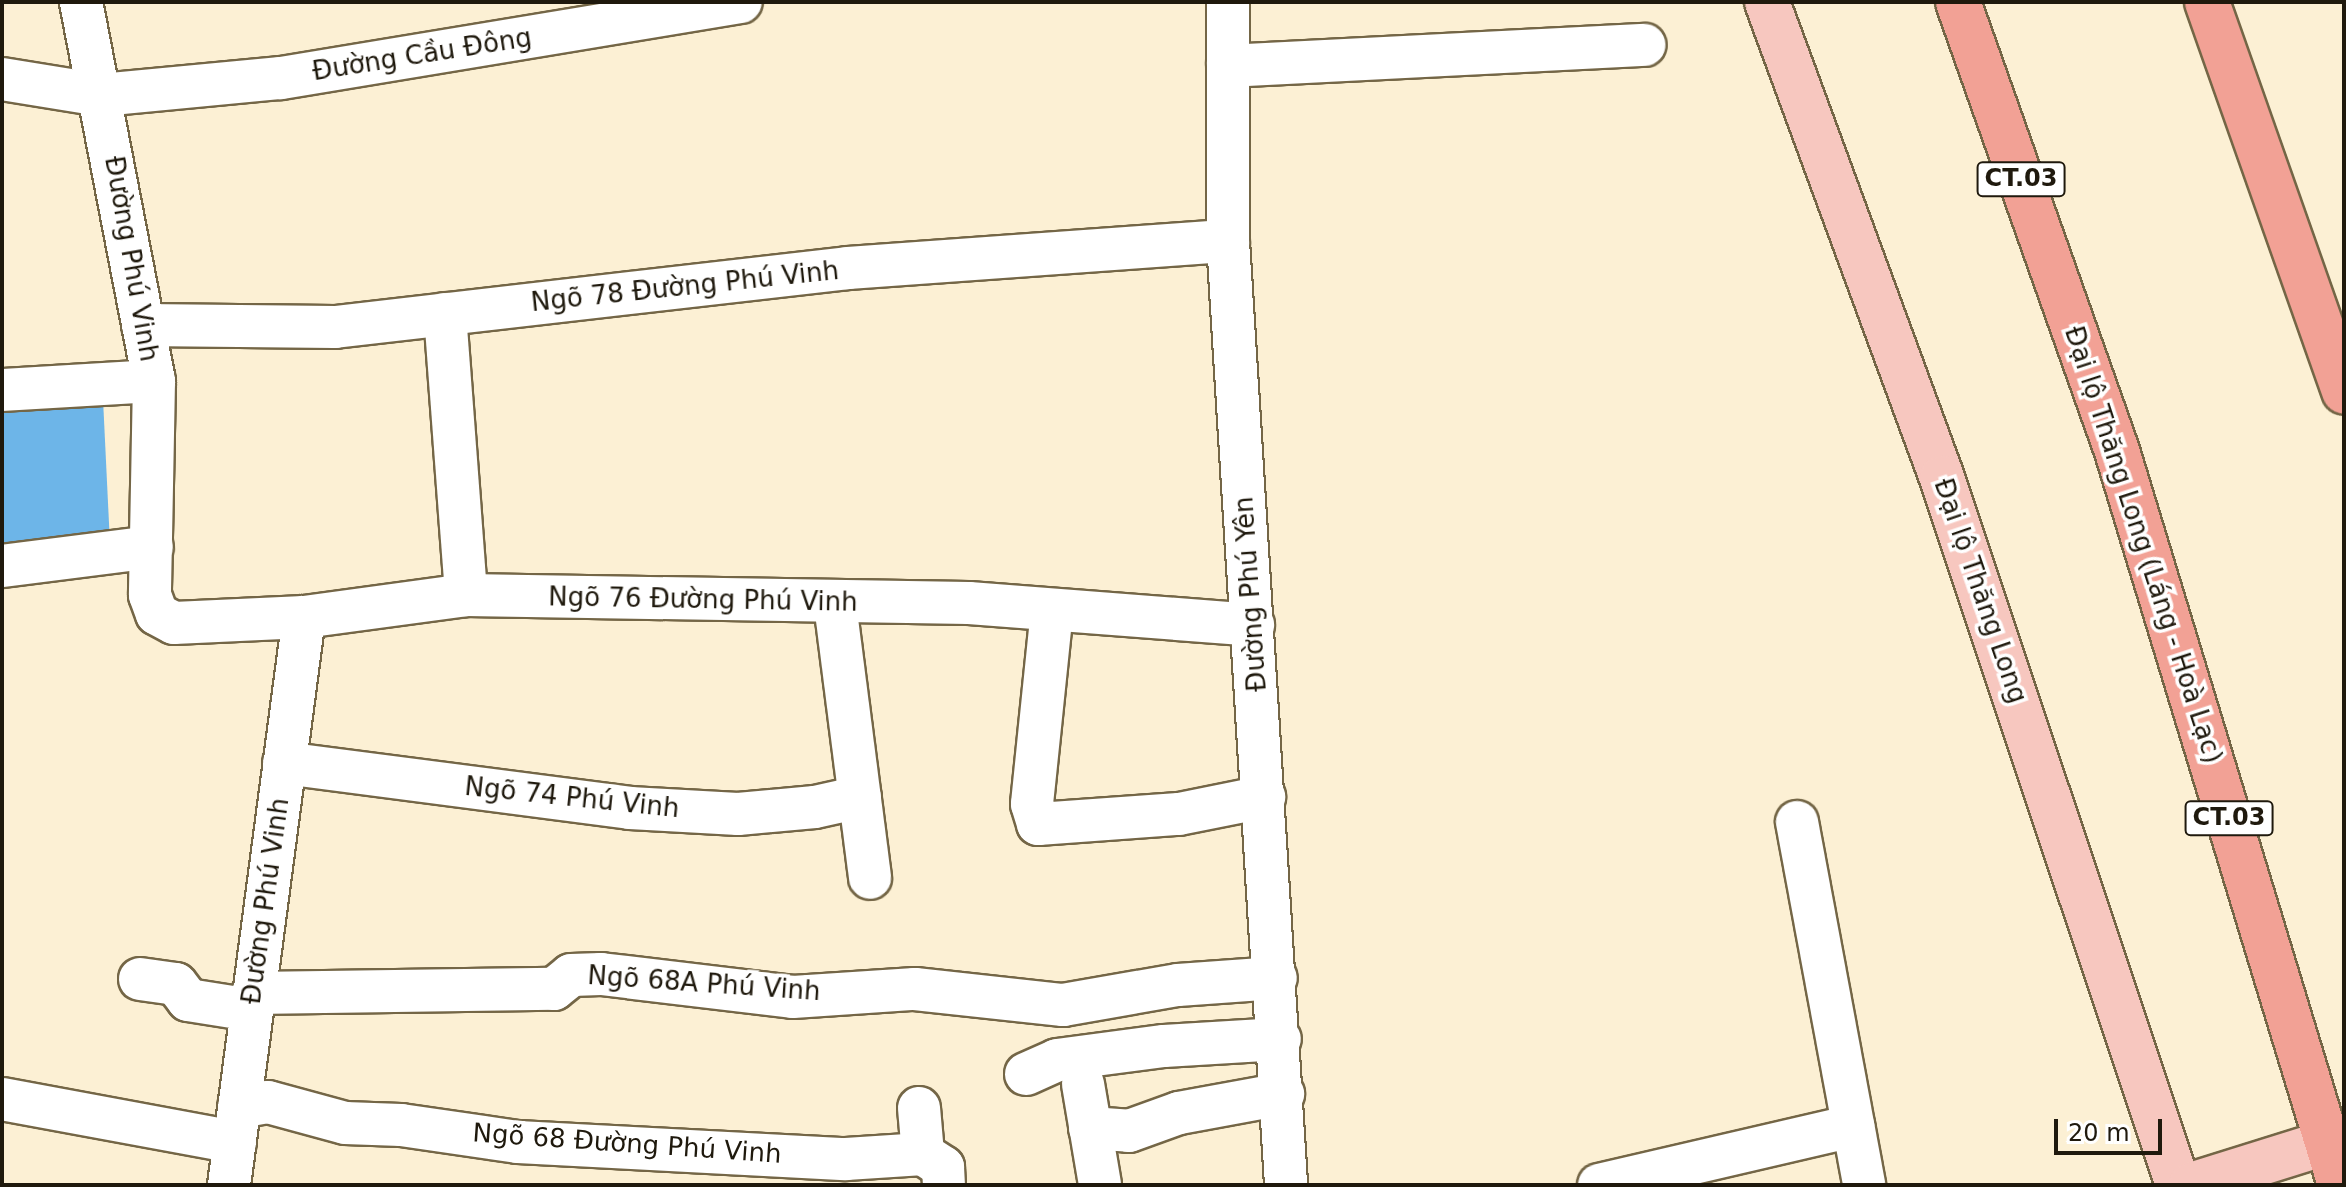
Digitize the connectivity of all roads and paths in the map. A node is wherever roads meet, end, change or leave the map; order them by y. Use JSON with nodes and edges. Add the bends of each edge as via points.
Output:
{"nodes":[{"id":1,"x":81,"y":2,"type":"edge"},
{"id":2,"x":741,"y":2,"type":"edge"},
{"id":3,"x":1228,"y":2,"type":"edge"},
{"id":4,"x":1767,"y":2,"type":"edge"},
{"id":5,"x":1958,"y":2,"type":"edge"},
{"id":6,"x":2207,"y":2,"type":"edge"},
{"id":7,"x":1644,"y":45,"type":"dead end"},
{"id":8,"x":1228,"y":66,"type":"junction"},
{"id":9,"x":2,"y":79,"type":"edge"},
{"id":10,"x":101,"y":95,"type":"junction"},
{"id":11,"x":1228,"y":241,"type":"junction"},
{"id":12,"x":445,"y":314,"type":"junction"},
{"id":13,"x":143,"y":325,"type":"junction"},
{"id":14,"x":154,"y":381,"type":"junction"},
{"id":15,"x":2,"y":390,"type":"edge"},
{"id":16,"x":2344,"y":392,"type":"edge"},
{"id":17,"x":152,"y":547,"type":"junction"},
{"id":18,"x":2,"y":566,"type":"edge"},
{"id":19,"x":466,"y":595,"type":"junction"},
{"id":20,"x":835,"y":604,"type":"junction"},
{"id":21,"x":1052,"y":610,"type":"junction"},
{"id":22,"x":157,"y":614,"type":"joint"},
{"id":23,"x":304,"y":617,"type":"junction"},
{"id":24,"x":1253,"y":625,"type":"junction"},
{"id":25,"x":284,"y":763,"type":"junction"},
{"id":26,"x":860,"y":797,"type":"junction"},
{"id":27,"x":1264,"y":797,"type":"junction"},
{"id":28,"x":1797,"y":822,"type":"dead end"},
{"id":29,"x":870,"y":878,"type":"dead end"},
{"id":30,"x":1276,"y":978,"type":"junction"},
{"id":31,"x":140,"y":979,"type":"dead end"},
{"id":32,"x":252,"y":1001,"type":"junction"},
{"id":33,"x":1280,"y":1039,"type":"junction"},
{"id":34,"x":1026,"y":1074,"type":"dead end"},
{"id":35,"x":1083,"y":1084,"type":"dead end"},
{"id":36,"x":1283,"y":1094,"type":"junction"},
{"id":37,"x":2,"y":1099,"type":"edge"},
{"id":38,"x":919,"y":1108,"type":"dead end"},
{"id":39,"x":237,"y":1124,"type":"junction"},
{"id":40,"x":1853,"y":1126,"type":"junction"},
{"id":41,"x":1090,"y":1128,"type":"junction"},
{"id":42,"x":2312,"y":1147,"type":"dead end"},
{"id":43,"x":934,"y":1170,"type":"edge"},
{"id":44,"x":229,"y":1185,"type":"edge"},
{"id":45,"x":1100,"y":1185,"type":"edge"},
{"id":46,"x":1286,"y":1185,"type":"edge"},
{"id":47,"x":1599,"y":1185,"type":"edge"},
{"id":48,"x":1864,"y":1185,"type":"edge"},
{"id":49,"x":2178,"y":1185,"type":"edge"},
{"id":50,"x":2191,"y":1185,"type":"edge"},
{"id":51,"x":2340,"y":1185,"type":"edge"}],
"edges":[{"from":1,"to":10,"type":"street","name":"Đường Phú Vinh"},
{"from":2,"to":10,"type":"street","name":"Đường Cầu Đông","via":[[281,78]]},
{"from":3,"to":8,"type":"street","name":"Đường Phú Yên"},
{"from":4,"to":49,"type":"main road","name":"Đại lộ Thăng Long","via":[[1942,478]]},
{"from":5,"to":51,"type":"highway","name":"Đại lộ Thăng Long (Láng - Hoà Lạc)","number":"CT.03","via":[[2117,451]]},
{"from":6,"to":16,"type":"highway"},
{"from":7,"to":8,"type":"street"},
{"from":8,"to":11,"type":"street","name":"Đường Phú Yên"},
{"from":9,"to":10,"type":"street","name":"Đường Cầu Đông"},
{"from":10,"to":13,"type":"street","name":"Đường Phú Vinh"},
{"from":11,"to":12,"type":"street","name":"Ngõ 78 Đường Phú Vinh","via":[[848,268]]},
{"from":11,"to":24,"type":"street","name":"Đường Phú Yên"},
{"from":12,"to":13,"type":"street","name":"Ngõ 78 Đường Phú Vinh","via":[[335,327]]},
{"from":12,"to":19,"type":"street"},
{"from":13,"to":14,"type":"street","name":"Đường Phú Vinh"},
{"from":14,"to":15,"type":"street"},
{"from":14,"to":17,"type":"street","name":"Đường Phú Vinh"},
{"from":17,"to":18,"type":"street"},
{"from":17,"to":22,"type":"street","name":"Đường Phú Vinh","via":[[150,595]]},
{"from":19,"to":20,"type":"street","name":"Ngõ 76 Đường Phú Vinh"},
{"from":19,"to":23,"type":"street","name":"Ngõ 76 Đường Phú Vinh"},
{"from":20,"to":21,"type":"street","name":"Ngõ 76 Đường Phú Vinh","via":[[969,603]]},
{"from":20,"to":26,"type":"street"},
{"from":21,"to":24,"type":"street","name":"Ngõ 76 Đường Phú Vinh"},
{"from":21,"to":27,"type":"street","via":[[1032,804],[1038,824],[1179,814]]},
{"from":22,"to":23,"type":"street","name":"Ngõ 76 Đường Phú Vinh","via":[[174,623]]},
{"from":23,"to":25,"type":"street","name":"Đường Phú Vinh"},
{"from":24,"to":27,"type":"street","name":"Đường Phú Yên"},
{"from":25,"to":26,"type":"street","name":"Ngõ 74 Phú Vinh","via":[[630,808],[738,814]]},
{"from":25,"to":32,"type":"street","name":"Đường Phú Vinh"},
{"from":26,"to":29,"type":"street"},
{"from":27,"to":30,"type":"street","name":"Đường Phú Yên"},
{"from":28,"to":40,"type":"street"},
{"from":30,"to":32,"type":"street","name":"Ngõ 68A Phú Vinh","via":[[1178,985],[1063,1005],[915,989],[793,997],[601,974],[571,975],[554,989]]},
{"from":30,"to":33,"type":"street","name":"Đường Phú Yên"},
{"from":31,"to":32,"type":"street","name":"Ngõ 68A Phú Vinh","via":[[176,984],[188,1000]]},
{"from":32,"to":39,"type":"street","name":"Đường Phú Vinh"},
{"from":33,"to":34,"type":"street","via":[[1057,1060]]},
{"from":33,"to":36,"type":"street","name":"Đường Phú Yên"},
{"from":35,"to":41,"type":"street"},
{"from":36,"to":41,"type":"street","via":[[1179,1113],[1129,1131]]},
{"from":36,"to":46,"type":"street","name":"Đường Phú Yên"},
{"from":37,"to":39,"type":"street","name":"Ngõ 68 Đường Phú Vinh"},
{"from":38,"to":43,"type":"street"},
{"from":39,"to":43,"type":"street","name":"Ngõ 68 Đường Phú Vinh","via":[[268,1102],[345,1123],[401,1125],[518,1142],[846,1159]]},
{"from":39,"to":44,"type":"street","name":"Đường Phú Vinh"},
{"from":40,"to":47,"type":"street"},
{"from":40,"to":48,"type":"street"},
{"from":41,"to":45,"type":"street"},
{"from":42,"to":50,"type":"main road"}]}
